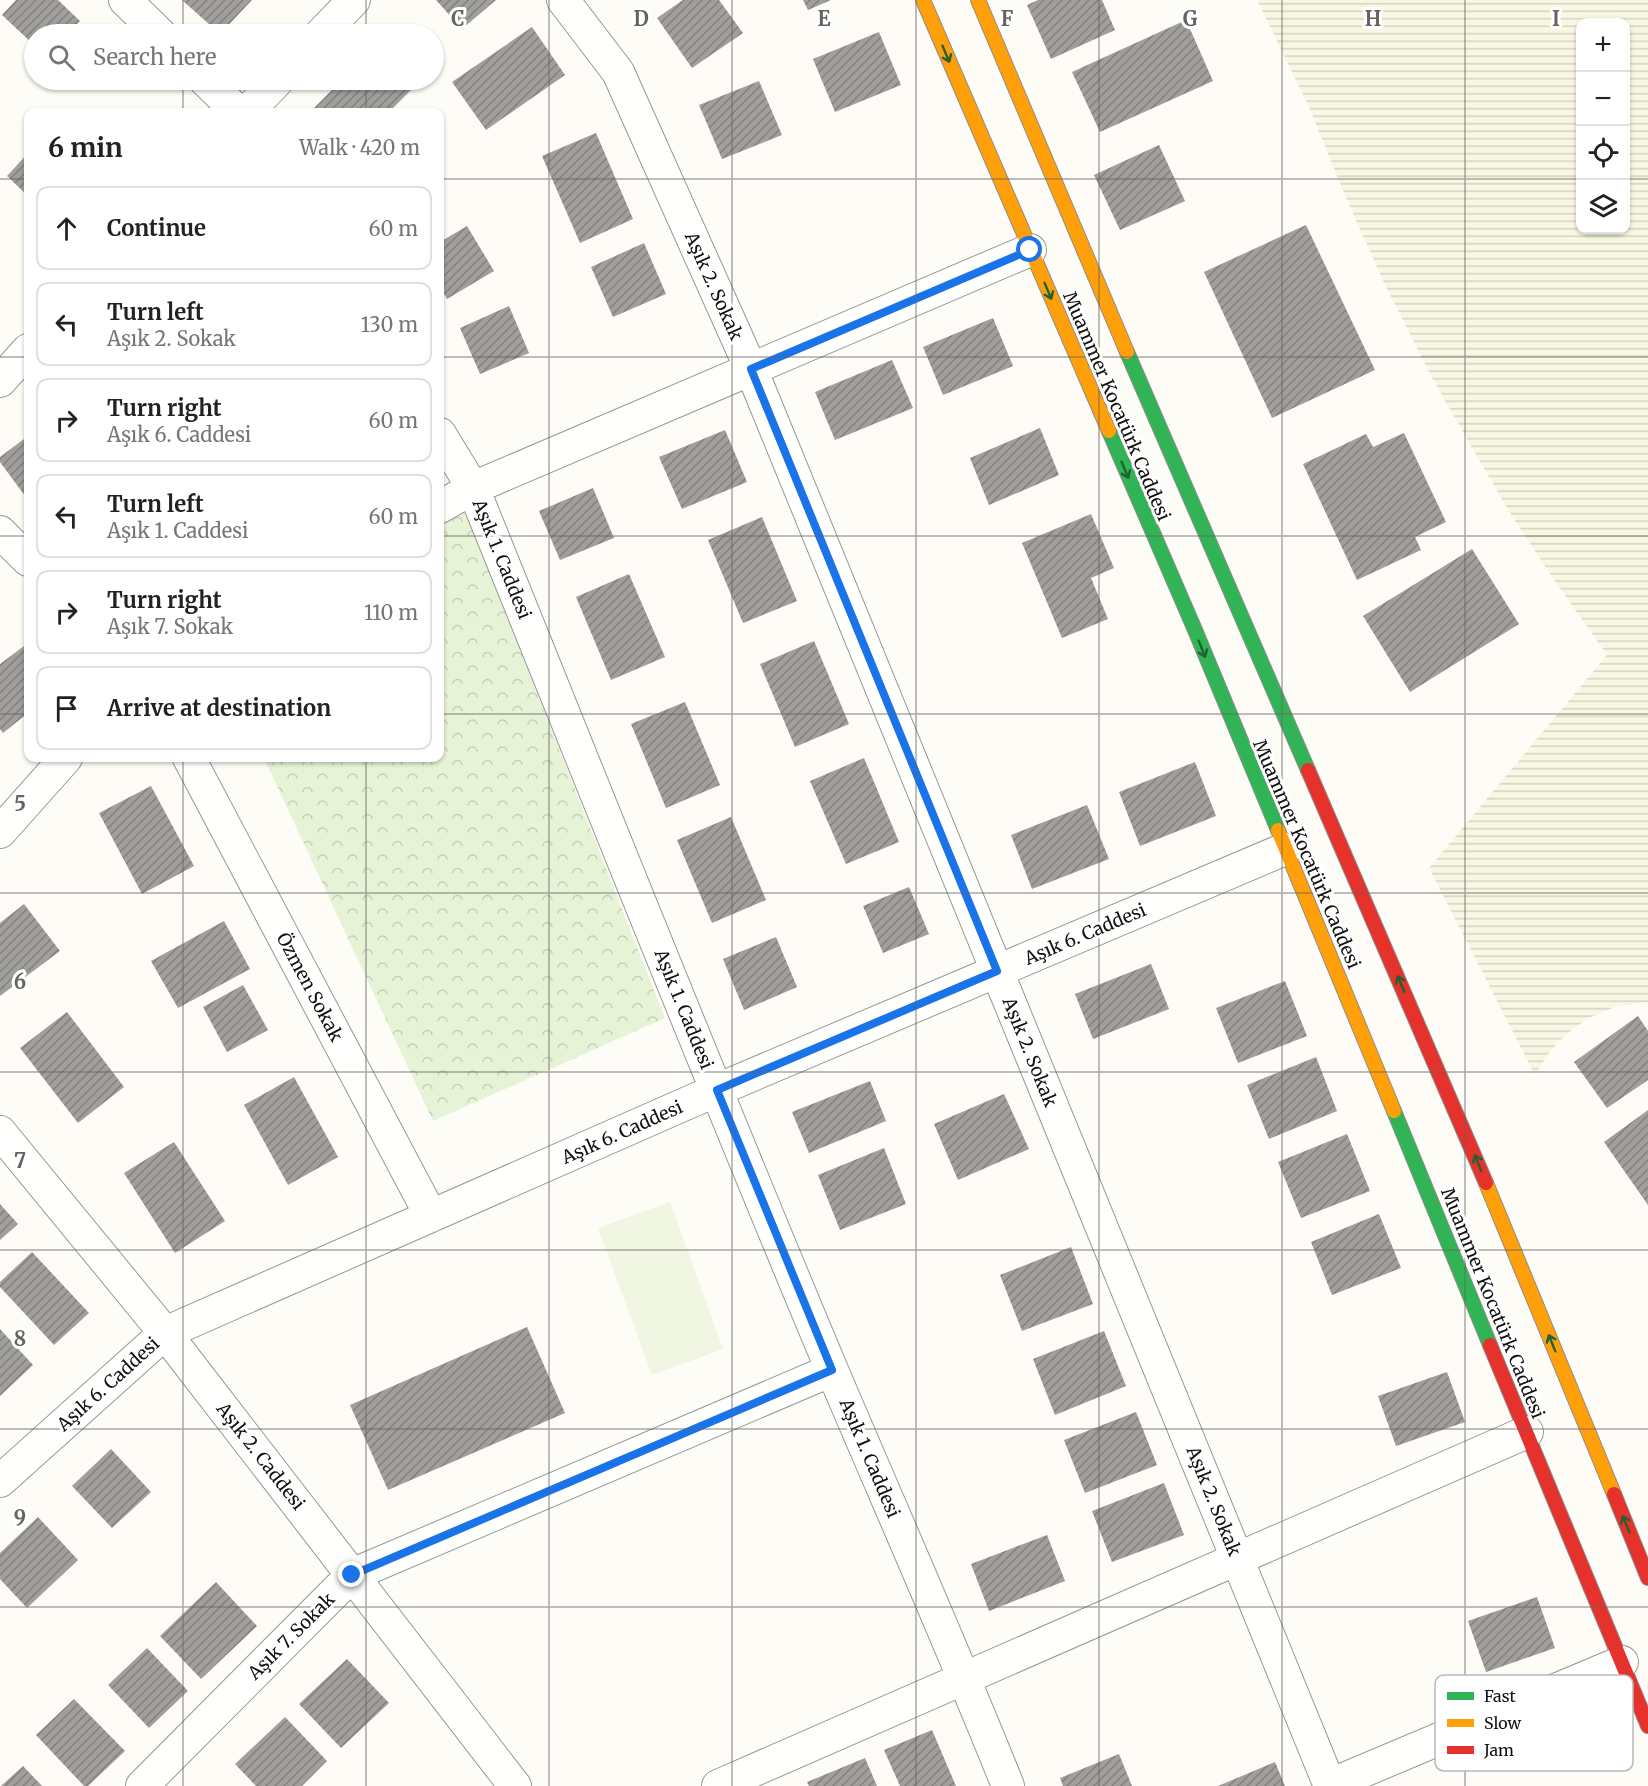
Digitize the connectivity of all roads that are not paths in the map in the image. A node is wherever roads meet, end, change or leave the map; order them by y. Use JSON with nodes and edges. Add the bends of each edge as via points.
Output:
{"nodes":[{"id":1,"x":125,"y":0,"type":"edge"},
{"id":2,"x":354,"y":0,"type":"edge"},
{"id":3,"x":563,"y":0,"type":"edge"},
{"id":4,"x":922,"y":0,"type":"edge"},
{"id":5,"x":978,"y":0,"type":"edge"},
{"id":6,"x":149,"y":24,"type":"edge"},
{"id":7,"x":331,"y":24,"type":"edge"},
{"id":8,"x":215,"y":90,"type":"edge"},
{"id":9,"x":268,"y":90,"type":"edge"},
{"id":10,"x":234,"y":108,"type":"edge"},
{"id":11,"x":251,"y":108,"type":"edge"},
{"id":12,"x":1030,"y":250,"type":"junction"},
{"id":13,"x":24,"y":354,"type":"edge"},
{"id":14,"x":751,"y":369,"type":"junction"},
{"id":15,"x":0,"y":381,"type":"edge"},
{"id":16,"x":444,"y":441,"type":"edge"},
{"id":17,"x":473,"y":488,"type":"junction"},
{"id":18,"x":444,"y":505,"type":"edge"},
{"id":19,"x":0,"y":532,"type":"edge"},
{"id":20,"x":24,"y":556,"type":"edge"},
{"id":21,"x":62,"y":762,"type":"edge"},
{"id":22,"x":191,"y":762,"type":"edge"},
{"id":23,"x":0,"y":832,"type":"edge"},
{"id":24,"x":1285,"y":849,"type":"junction"},
{"id":25,"x":997,"y":971,"type":"junction"},
{"id":26,"x":717,"y":1090,"type":"junction"},
{"id":27,"x":0,"y":1131,"type":"edge"},
{"id":28,"x":431,"y":1216,"type":"junction"},
{"id":29,"x":165,"y":1333,"type":"junction"},
{"id":30,"x":832,"y":1370,"type":"junction"},
{"id":31,"x":1527,"y":1432,"type":"junction"},
{"id":32,"x":0,"y":1481,"type":"edge"},
{"id":33,"x":1238,"y":1559,"type":"junction"},
{"id":34,"x":352,"y":1575,"type":"junction"},
{"id":35,"x":1648,"y":1578,"type":"edge"},
{"id":36,"x":1622,"y":1662,"type":"junction"},
{"id":37,"x":1591,"y":1675,"type":"edge"},
{"id":38,"x":1627,"y":1675,"type":"edge"},
{"id":39,"x":965,"y":1677,"type":"junction"},
{"id":40,"x":1633,"y":1689,"type":"edge"},
{"id":41,"x":1648,"y":1726,"type":"edge"},
{"id":42,"x":1435,"y":1741,"type":"edge"},
{"id":43,"x":142,"y":1786,"type":"edge"},
{"id":44,"x":515,"y":1786,"type":"edge"},
{"id":45,"x":718,"y":1786,"type":"edge"},
{"id":46,"x":1008,"y":1786,"type":"edge"},
{"id":47,"x":1330,"y":1786,"type":"edge"}],
"edges":[{"from":1,"to":6,"type":"street"},
{"from":2,"to":7,"type":"street"},
{"from":3,"to":14,"type":"street","name":"Aşık 2. Sokak","via":[[618,72]]},
{"from":4,"to":12,"type":"street","name":"Muammer Kocatürk Caddesi","one_way":true},
{"from":35,"to":5,"type":"street","name":"Muammer Kocatürk Caddesi","one_way":true,"via":[[1468,1138]]},
{"from":8,"to":10,"type":"street"},
{"from":9,"to":11,"type":"street"},
{"from":12,"to":14,"type":"street"},
{"from":12,"to":24,"type":"street","name":"Muammer Kocatürk Caddesi","one_way":true},
{"from":13,"to":15,"type":"street"},
{"from":14,"to":17,"type":"street"},
{"from":14,"to":25,"type":"street","name":"Aşık 2. Sokak"},
{"from":16,"to":17,"type":"street","name":"Aşık 1. Caddesi"},
{"from":17,"to":18,"type":"street"},
{"from":17,"to":26,"type":"street","name":"Aşık 1. Caddesi"},
{"from":19,"to":20,"type":"street"},
{"from":21,"to":23,"type":"street"},
{"from":22,"to":28,"type":"street","name":"Özmen Sokak"},
{"from":24,"to":25,"type":"street","name":"Aşık 6. Caddesi"},
{"from":24,"to":31,"type":"street","name":"Muammer Kocatürk Caddesi"},
{"from":25,"to":26,"type":"street","name":"Aşık 6. Caddesi"},
{"from":25,"to":33,"type":"street","name":"Aşık 2. Sokak"},
{"from":26,"to":28,"type":"street","name":"Aşık 6. Caddesi"},
{"from":26,"to":30,"type":"street","name":"Aşık 1. Caddesi"},
{"from":27,"to":29,"type":"street","name":"Aşık 2. Caddesi"},
{"from":28,"to":29,"type":"street","name":"Aşık 6. Caddesi"},
{"from":29,"to":32,"type":"street","name":"Aşık 6. Caddesi"},
{"from":29,"to":34,"type":"street","name":"Aşık 2. Caddesi"},
{"from":30,"to":34,"type":"street","name":"Aşık 7. Sokak"},
{"from":30,"to":39,"type":"street","name":"Aşık 1. Caddesi"},
{"from":31,"to":33,"type":"street"},
{"from":31,"to":36,"type":"street","name":"Muammer Kocatürk Caddesi"},
{"from":33,"to":39,"type":"street"},
{"from":33,"to":47,"type":"street","name":"Aşık 2. Sokak"},
{"from":34,"to":43,"type":"street","name":"Aşık 7. Sokak"},
{"from":34,"to":44,"type":"street","name":"Aşık 2. Caddesi"},
{"from":36,"to":37,"type":"street"},
{"from":36,"to":38,"type":"street","name":"Muammer Kocatürk Caddesi"},
{"from":39,"to":45,"type":"street"},
{"from":39,"to":46,"type":"street","name":"Aşık 1. Caddesi"},
{"from":40,"to":41,"type":"street","name":"Muammer Kocatürk Caddesi"},
{"from":42,"to":47,"type":"street"}]}
